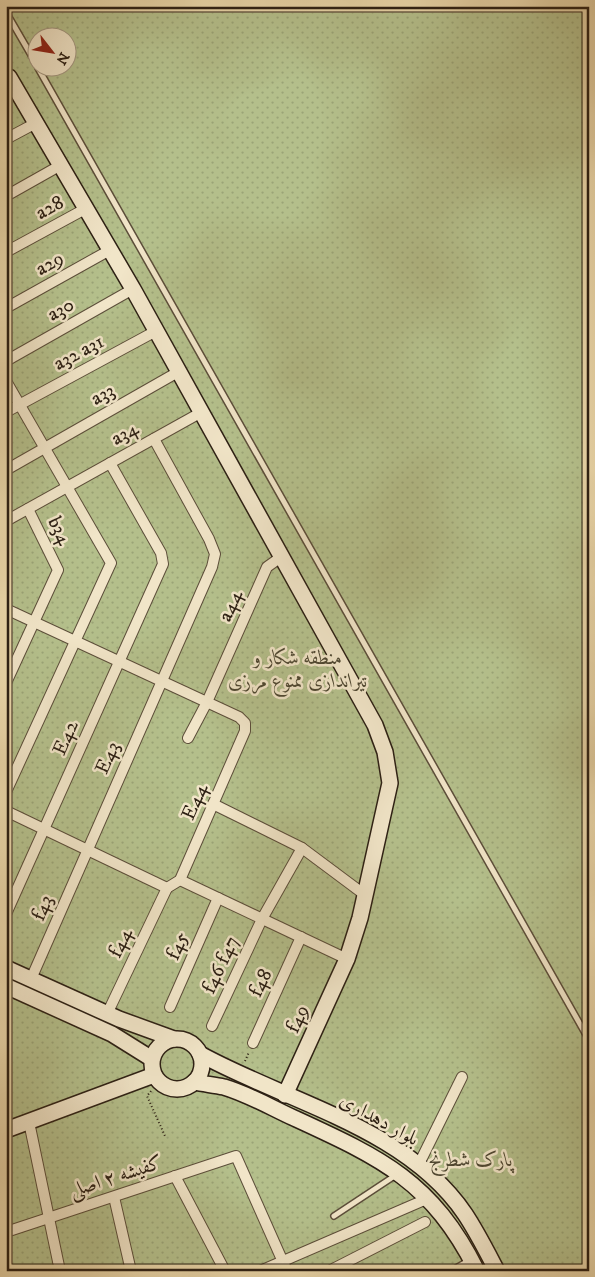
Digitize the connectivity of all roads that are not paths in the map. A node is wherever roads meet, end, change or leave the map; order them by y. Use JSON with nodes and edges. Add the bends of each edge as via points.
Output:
{"nodes":[{"id":1,"x":6,"y":12,"type":"edge"},
{"id":2,"x":28,"y":50,"type":"edge"},
{"id":3,"x":7,"y":77,"type":"edge"},
{"id":4,"x":44,"y":78,"type":"edge"},
{"id":5,"x":36,"y":123,"type":"junction"},
{"id":6,"x":6,"y":139,"type":"edge"},
{"id":7,"x":61,"y":165,"type":"junction"},
{"id":8,"x":6,"y":196,"type":"edge"},
{"id":9,"x":85,"y":209,"type":"junction"},
{"id":10,"x":110,"y":250,"type":"junction"},
{"id":11,"x":6,"y":252,"type":"edge"},
{"id":12,"x":133,"y":289,"type":"junction"},
{"id":13,"x":6,"y":308,"type":"edge"},
{"id":14,"x":156,"y":331,"type":"junction"},
{"id":15,"x":6,"y":361,"type":"edge"},
{"id":16,"x":178,"y":372,"type":"junction"},
{"id":17,"x":6,"y":381,"type":"edge"},
{"id":18,"x":19,"y":405,"type":"junction"},
{"id":19,"x":6,"y":412,"type":"edge"},
{"id":20,"x":200,"y":413,"type":"junction"},
{"id":21,"x":154,"y":438,"type":"junction"},
{"id":22,"x":45,"y":448,"type":"junction"},
{"id":23,"x":110,"y":463,"type":"junction"},
{"id":24,"x":6,"y":470,"type":"edge"},
{"id":25,"x":67,"y":486,"type":"junction"},
{"id":26,"x":28,"y":508,"type":"junction"},
{"id":27,"x":6,"y":521,"type":"edge"},
{"id":28,"x":281,"y":557,"type":"junction"},
{"id":29,"x":6,"y":609,"type":"edge"},
{"id":30,"x":34,"y":622,"type":"junction"},
{"id":31,"x":75,"y":641,"type":"junction"},
{"id":32,"x":120,"y":661,"type":"junction"},
{"id":33,"x":161,"y":680,"type":"junction"},
{"id":34,"x":6,"y":683,"type":"edge"},
{"id":35,"x":207,"y":702,"type":"junction"},
{"id":36,"x":188,"y":738,"type":"dead end"},
{"id":37,"x":6,"y":792,"type":"edge"},
{"id":38,"x":213,"y":804,"type":"junction"},
{"id":39,"x":6,"y":811,"type":"edge"},
{"id":40,"x":44,"y":829,"type":"junction"},
{"id":41,"x":302,"y":848,"type":"junction"},
{"id":42,"x":87,"y":850,"type":"junction"},
{"id":43,"x":180,"y":880,"type":"junction"},
{"id":44,"x":167,"y":888,"type":"junction"},
{"id":45,"x":365,"y":895,"type":"junction"},
{"id":46,"x":218,"y":898,"type":"junction"},
{"id":47,"x":6,"y":914,"type":"edge"},
{"id":48,"x":262,"y":919,"type":"junction"},
{"id":49,"x":302,"y":938,"type":"junction"},
{"id":50,"x":347,"y":959,"type":"junction"},
{"id":51,"x":6,"y":968,"type":"edge"},
{"id":52,"x":31,"y":980,"type":"junction"},
{"id":53,"x":6,"y":986,"type":"edge"},
{"id":54,"x":170,"y":1007,"type":"dead end"},
{"id":55,"x":107,"y":1014,"type":"junction"},
{"id":56,"x":212,"y":1026,"type":"dead end"},
{"id":57,"x":174,"y":1039,"type":"junction"},
{"id":58,"x":589,"y":1040,"type":"edge"},
{"id":59,"x":253,"y":1042,"type":"road end"},
{"id":60,"x":200,"y":1054,"type":"junction"},
{"id":61,"x":155,"y":1072,"type":"junction"},
{"id":62,"x":462,"y":1077,"type":"dead end"},
{"id":63,"x":194,"y":1082,"type":"junction"},
{"id":64,"x":285,"y":1095,"type":"junction"},
{"id":65,"x":29,"y":1122,"type":"junction"},
{"id":66,"x":6,"y":1130,"type":"edge"},
{"id":67,"x":418,"y":1166,"type":"junction"},
{"id":68,"x":400,"y":1173,"type":"junction"},
{"id":69,"x":175,"y":1176,"type":"junction"},
{"id":70,"x":114,"y":1197,"type":"junction"},
{"id":71,"x":429,"y":1198,"type":"junction"},
{"id":72,"x":334,"y":1216,"type":"dead end"},
{"id":73,"x":48,"y":1217,"type":"junction"},
{"id":74,"x":426,"y":1222,"type":"dead end"},
{"id":75,"x":6,"y":1232,"type":"edge"},
{"id":76,"x":474,"y":1265,"type":"edge"},
{"id":77,"x":285,"y":1266,"type":"edge"},
{"id":78,"x":60,"y":1271,"type":"edge"},
{"id":79,"x":131,"y":1271,"type":"edge"},
{"id":80,"x":225,"y":1271,"type":"edge"},
{"id":81,"x":260,"y":1271,"type":"edge"},
{"id":82,"x":330,"y":1271,"type":"edge"},
{"id":83,"x":451,"y":1271,"type":"edge"},
{"id":84,"x":497,"y":1271,"type":"edge"}],
"edges":[{"from":1,"to":2,"type":"lane"},
{"from":3,"to":5,"type":"main road","name":"f49"},
{"from":4,"to":58,"type":"lane"},
{"from":5,"to":6,"type":"street"},
{"from":5,"to":7,"type":"main road","name":"f49"},
{"from":7,"to":8,"type":"street"},
{"from":7,"to":9,"type":"main road","name":"f49"},
{"from":9,"to":10,"type":"main road","name":"f49"},
{"from":9,"to":11,"type":"street","name":"a28"},
{"from":10,"to":12,"type":"main road","name":"f49"},
{"from":10,"to":13,"type":"street","name":"a29"},
{"from":12,"to":14,"type":"main road","name":"f49"},
{"from":12,"to":15,"type":"street","name":"a30"},
{"from":14,"to":16,"type":"main road","name":"f49"},
{"from":14,"to":18,"type":"street","name":"a32 a31"},
{"from":16,"to":20,"type":"main road","name":"f49"},
{"from":16,"to":22,"type":"street","name":"a33"},
{"from":17,"to":18,"type":"street"},
{"from":18,"to":19,"type":"street","name":"a32 a31"},
{"from":18,"to":22,"type":"street"},
{"from":20,"to":21,"type":"street","name":"a34"},
{"from":20,"to":28,"type":"main road","name":"f49"},
{"from":21,"to":23,"type":"street","name":"a34"},
{"from":21,"to":33,"type":"street","name":"E43","via":[[215,554]]},
{"from":22,"to":24,"type":"street","name":"a33"},
{"from":22,"to":25,"type":"street"},
{"from":23,"to":25,"type":"street","name":"a34"},
{"from":23,"to":32,"type":"street","name":"E42","via":[[162,553],[163,564]]},
{"from":25,"to":26,"type":"street","name":"b34"},
{"from":25,"to":31,"type":"street","via":[[111,563]]},
{"from":26,"to":27,"type":"street","name":"b34"},
{"from":26,"to":30,"type":"street","name":"b34","via":[[58,570]]},
{"from":28,"to":35,"type":"street","name":"a44","via":[[267,567]]},
{"from":28,"to":45,"type":"main road","name":"f49","via":[[376,725],[385,752],[390,783]]},
{"from":29,"to":30,"type":"street"},
{"from":30,"to":31,"type":"street"},
{"from":30,"to":34,"type":"street"},
{"from":31,"to":32,"type":"street"},
{"from":31,"to":37,"type":"street"},
{"from":32,"to":33,"type":"street"},
{"from":32,"to":40,"type":"street","name":"E42"},
{"from":33,"to":35,"type":"street"},
{"from":33,"to":42,"type":"street","name":"E43"},
{"from":35,"to":36,"type":"street","name":"a44"},
{"from":35,"to":38,"type":"street","name":"E44","via":[[239,716],[245,723],[245,731]]},
{"from":38,"to":41,"type":"street"},
{"from":38,"to":43,"type":"street","name":"E44"},
{"from":39,"to":40,"type":"street"},
{"from":40,"to":42,"type":"street"},
{"from":40,"to":47,"type":"street","name":"E42"},
{"from":41,"to":45,"type":"street"},
{"from":41,"to":48,"type":"street","name":"f46 f47"},
{"from":42,"to":44,"type":"street"},
{"from":42,"to":52,"type":"street","name":"f43"},
{"from":43,"to":44,"type":"street"},
{"from":43,"to":46,"type":"street"},
{"from":44,"to":55,"type":"street","name":"f44"},
{"from":45,"to":50,"type":"main road","name":"f49"},
{"from":46,"to":48,"type":"street"},
{"from":46,"to":54,"type":"street","name":"f45"},
{"from":48,"to":49,"type":"street"},
{"from":48,"to":56,"type":"street","name":"f46 f47"},
{"from":49,"to":50,"type":"street"},
{"from":49,"to":59,"type":"street","name":"f48"},
{"from":50,"to":64,"type":"main road","name":"f49"},
{"from":51,"to":52,"type":"main road"},
{"from":52,"to":55,"type":"main road"},
{"from":53,"to":61,"type":"main road","via":[[112,1034]]},
{"from":55,"to":57,"type":"main road"},
{"from":57,"to":60,"type":"main road","via":[[189,1042]]},
{"from":57,"to":61,"type":"main road","via":[[160,1046]]},
{"from":60,"to":63,"type":"main road","via":[[201,1069]]},
{"from":60,"to":64,"type":"main road","name":"بلوار دهداری"},
{"from":61,"to":63,"type":"main road","via":[[172,1089],[187,1087]]},
{"from":61,"to":65,"type":"main road"},
{"from":62,"to":67,"type":"street"},
{"from":63,"to":68,"type":"main road","name":"بلوار دهداری","via":[[225,1088],[343,1140]]},
{"from":64,"to":67,"type":"main road","name":"بلوار دهداری","via":[[381,1140]]},
{"from":65,"to":66,"type":"main road"},
{"from":65,"to":73,"type":"street"},
{"from":67,"to":84,"type":"main road","name":"بلوار دهداری","via":[[465,1214]]},
{"from":68,"to":71,"type":"main road","name":"بلوار دهداری"},
{"from":68,"to":72,"type":"lane"},
{"from":69,"to":70,"type":"street","name":"کفیشه ۲ اصلی"},
{"from":69,"to":77,"type":"street","name":"کفیشه ۲ اصلی","via":[[236,1156]]},
{"from":69,"to":80,"type":"street"},
{"from":70,"to":73,"type":"street","name":"کفیشه ۲ اصلی"},
{"from":70,"to":79,"type":"street"},
{"from":71,"to":76,"type":"main road","name":"بلوار دهداری","via":[[450,1224]]},
{"from":71,"to":77,"type":"street"},
{"from":73,"to":75,"type":"street","name":"کفیشه ۲ اصلی"},
{"from":73,"to":78,"type":"street"},
{"from":74,"to":82,"type":"street"},
{"from":76,"to":83,"type":"lane"},
{"from":77,"to":81,"type":"street"}]}
